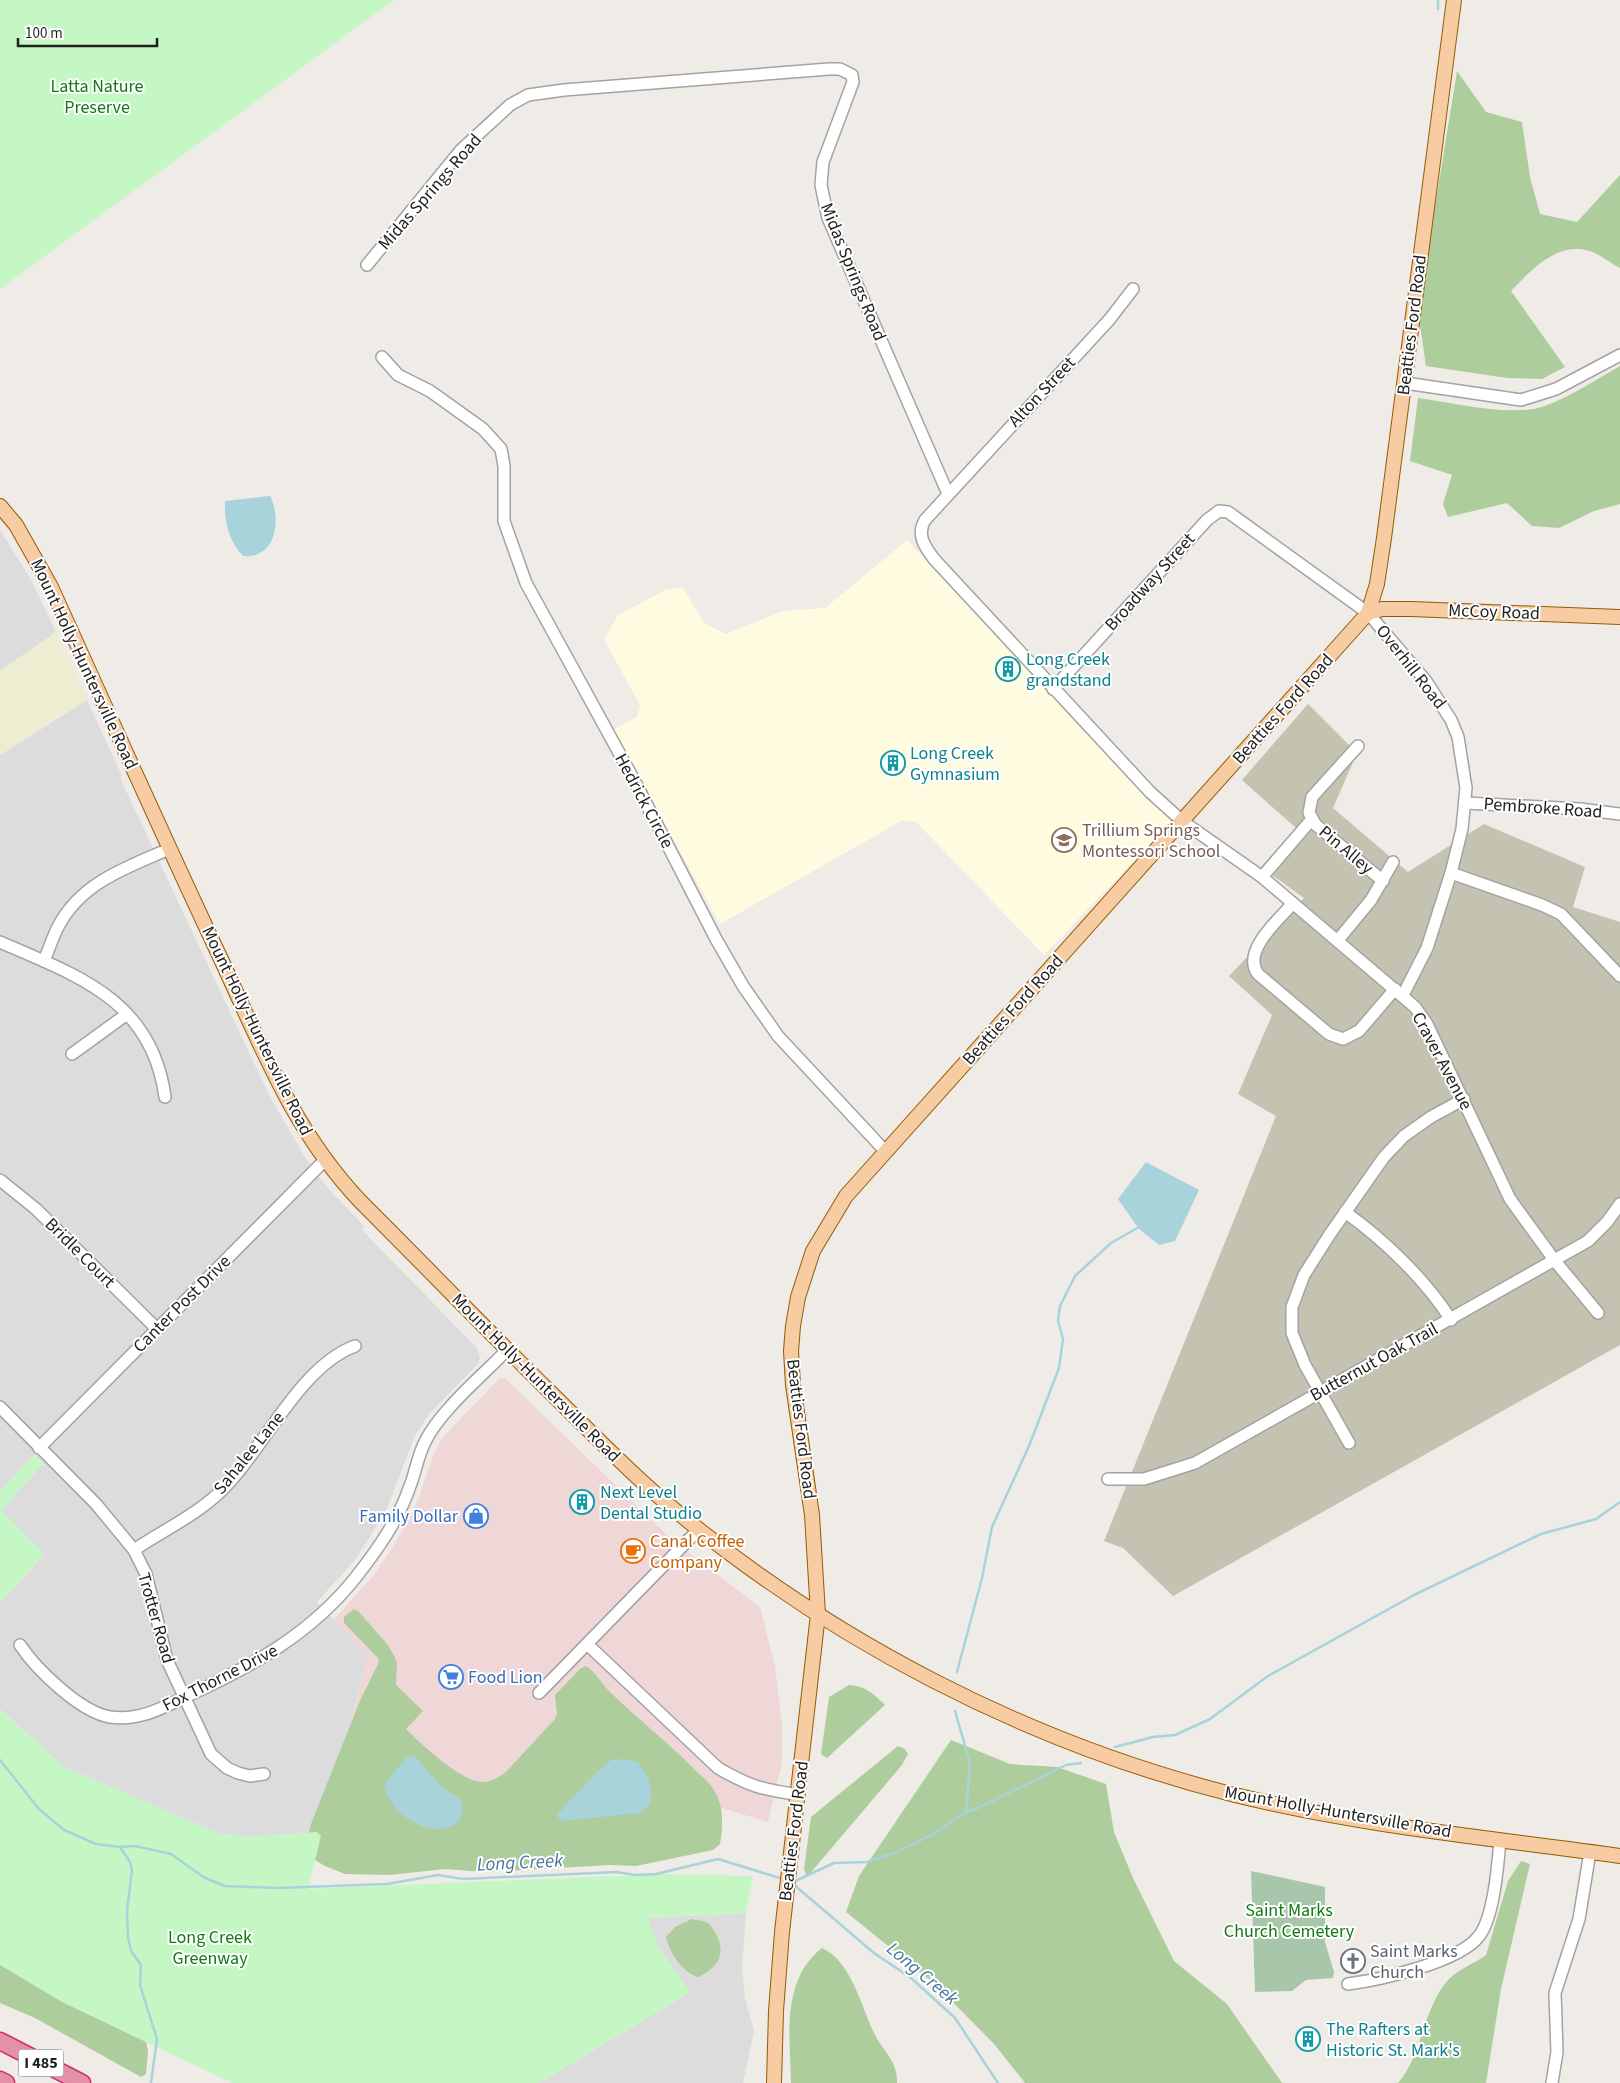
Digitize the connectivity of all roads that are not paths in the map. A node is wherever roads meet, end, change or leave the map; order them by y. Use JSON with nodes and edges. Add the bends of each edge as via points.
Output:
{"nodes":[{"id":1,"x":1454,"y":0,"type":"edge"},
{"id":2,"x":367,"y":265,"type":"dead end"},
{"id":3,"x":1134,"y":289,"type":"dead end"},
{"id":4,"x":1620,"y":355,"type":"edge"},
{"id":5,"x":382,"y":357,"type":"dead end"},
{"id":6,"x":1405,"y":383,"type":"junction"},
{"id":7,"x":948,"y":494,"type":"junction"},
{"id":8,"x":0,"y":506,"type":"edge"},
{"id":9,"x":1233,"y":515,"type":"joint"},
{"id":10,"x":1368,"y":613,"type":"junction"},
{"id":11,"x":1620,"y":617,"type":"edge"},
{"id":12,"x":1053,"y":689,"type":"junction"},
{"id":13,"x":1358,"y":746,"type":"dead end"},
{"id":14,"x":1466,"y":803,"type":"junction"},
{"id":15,"x":1620,"y":814,"type":"edge"},
{"id":16,"x":1312,"y":819,"type":"junction"},
{"id":17,"x":1182,"y":821,"type":"junction"},
{"id":18,"x":169,"y":849,"type":"junction"},
{"id":19,"x":1393,"y":862,"type":"dead end"},
{"id":20,"x":1451,"y":874,"type":"junction"},
{"id":21,"x":1262,"y":877,"type":"junction"},
{"id":22,"x":1383,"y":881,"type":"junction"},
{"id":23,"x":1293,"y":902,"type":"junction"},
{"id":24,"x":1338,"y":940,"type":"junction"},
{"id":25,"x":0,"y":942,"type":"edge"},
{"id":26,"x":44,"y":961,"type":"junction"},
{"id":27,"x":1620,"y":976,"type":"edge"},
{"id":28,"x":1399,"y":992,"type":"junction"},
{"id":29,"x":127,"y":1014,"type":"junction"},
{"id":30,"x":72,"y":1054,"type":"dead end"},
{"id":31,"x":165,"y":1098,"type":"dead end"},
{"id":32,"x":1464,"y":1099,"type":"junction"},
{"id":33,"x":886,"y":1152,"type":"junction"},
{"id":34,"x":324,"y":1161,"type":"junction"},
{"id":35,"x":0,"y":1180,"type":"edge"},
{"id":36,"x":1620,"y":1204,"type":"edge"},
{"id":37,"x":1345,"y":1212,"type":"junction"},
{"id":38,"x":1554,"y":1261,"type":"junction"},
{"id":39,"x":1598,"y":1313,"type":"dead end"},
{"id":40,"x":1451,"y":1320,"type":"junction"},
{"id":41,"x":157,"y":1329,"type":"junction"},
{"id":42,"x":355,"y":1346,"type":"dead end"},
{"id":43,"x":507,"y":1350,"type":"junction"},
{"id":44,"x":1320,"y":1391,"type":"junction"},
{"id":45,"x":0,"y":1407,"type":"edge"},
{"id":46,"x":1349,"y":1443,"type":"dead end"},
{"id":47,"x":40,"y":1448,"type":"junction"},
{"id":48,"x":1108,"y":1479,"type":"dead end"},
{"id":49,"x":699,"y":1529,"type":"junction"},
{"id":50,"x":134,"y":1550,"type":"junction"},
{"id":51,"x":818,"y":1614,"type":"junction"},
{"id":52,"x":587,"y":1644,"type":"junction"},
{"id":53,"x":20,"y":1645,"type":"dead end"},
{"id":54,"x":539,"y":1693,"type":"dead end"},
{"id":55,"x":184,"y":1698,"type":"junction"},
{"id":56,"x":264,"y":1774,"type":"dead end"},
{"id":57,"x":799,"y":1795,"type":"junction"},
{"id":58,"x":1500,"y":1840,"type":"junction"},
{"id":59,"x":1590,"y":1852,"type":"junction"},
{"id":60,"x":1620,"y":1856,"type":"edge"},
{"id":61,"x":1348,"y":1984,"type":"dead end"},
{"id":62,"x":0,"y":2042,"type":"edge"},
{"id":63,"x":0,"y":2080,"type":"edge"},
{"id":64,"x":6,"y":2083,"type":"edge"},
{"id":65,"x":82,"y":2083,"type":"edge"},
{"id":66,"x":774,"y":2083,"type":"edge"},
{"id":67,"x":1552,"y":2083,"type":"edge"}],
"edges":[{"from":1,"to":6,"type":"main road","name":"Beatties Ford Road"},
{"from":2,"to":7,"type":"street","name":"Midas Springs Road","via":[[461,150],[510,105],[528,95],[829,69],[847,71],[852,75],[852,82],[820,175],[823,202],[856,286]]},
{"from":3,"to":7,"type":"street","name":"Alton Street","via":[[1104,326]]},
{"from":4,"to":6,"type":"street","via":[[1556,389],[1521,400]]},
{"from":5,"to":33,"type":"street","name":"Hedrick Circle","via":[[398,375],[435,394],[490,434],[501,449],[504,521],[526,583],[729,962],[778,1036]]},
{"from":6,"to":10,"type":"main road","name":"Beatties Ford Road","via":[[1377,584]]},
{"from":7,"to":12,"type":"street","via":[[923,524],[922,541],[934,559]]},
{"from":8,"to":18,"type":"main road","name":"Mount Holly-Huntersville Road","via":[[16,525],[51,587]]},
{"from":9,"to":10,"type":"street","name":"Overhill Road"},
{"from":9,"to":12,"type":"street","name":"Broadway Street","via":[[1224,510],[1206,520]]},
{"from":10,"to":11,"type":"main road","name":"McCoy Road","via":[[1382,609],[1411,609]]},
{"from":10,"to":14,"type":"street","name":"Overhill Road","via":[[1426,681],[1451,720],[1462,750]]},
{"from":10,"to":17,"type":"main road","name":"Beatties Ford Road"},
{"from":12,"to":17,"type":"street","via":[[1150,792]]},
{"from":13,"to":16,"type":"street","name":"Pin Alley","via":[[1312,797],[1309,806]]},
{"from":14,"to":15,"type":"street","name":"Pembroke Road"},
{"from":14,"to":20,"type":"street","name":"Overhill Road"},
{"from":16,"to":21,"type":"street"},
{"from":16,"to":22,"type":"street","name":"Pin Alley"},
{"from":17,"to":21,"type":"street","name":"Craver Avenue"},
{"from":17,"to":33,"type":"main road","name":"Beatties Ford Road"},
{"from":18,"to":26,"type":"street","via":[[116,872],[84,893],[59,925]]},
{"from":18,"to":34,"type":"main road","name":"Mount Holly-Huntersville Road","via":[[280,1088]]},
{"from":19,"to":22,"type":"street"},
{"from":20,"to":27,"type":"street","via":[[1561,914]]},
{"from":20,"to":28,"type":"street","name":"Overhill Road","via":[[1427,948]]},
{"from":21,"to":23,"type":"street","name":"Craver Avenue"},
{"from":22,"to":24,"type":"street"},
{"from":23,"to":24,"type":"street","name":"Craver Avenue"},
{"from":23,"to":28,"type":"street","name":"Overhill Road","via":[[1254,951],[1253,964],[1258,974],[1329,1034],[1343,1039],[1359,1031]]},
{"from":24,"to":28,"type":"street","name":"Craver Avenue"},
{"from":25,"to":26,"type":"street"},
{"from":26,"to":29,"type":"street","via":[[96,986]]},
{"from":28,"to":32,"type":"street","name":"Craver Avenue","via":[[1427,1024]]},
{"from":29,"to":30,"type":"street"},
{"from":29,"to":31,"type":"street","via":[[151,1050]]},
{"from":32,"to":37,"type":"street","via":[[1404,1136],[1384,1157]]},
{"from":32,"to":38,"type":"street","name":"Craver Avenue","via":[[1510,1199]]},
{"from":33,"to":51,"type":"main road","name":"Beatties Ford Road","via":[[842,1202],[823,1233],[805,1273],[793,1326],[792,1371],[812,1515]]},
{"from":34,"to":41,"type":"street","name":"Canter Post Drive"},
{"from":34,"to":43,"type":"main road","name":"Mount Holly-Huntersville Road"},
{"from":35,"to":41,"type":"street","name":"Bridle Court","via":[[36,1209]]},
{"from":36,"to":38,"type":"street","name":"Butternut Oak Trail","via":[[1588,1241]]},
{"from":37,"to":40,"type":"street","via":[[1371,1231],[1432,1294]]},
{"from":37,"to":44,"type":"street","via":[[1304,1276],[1292,1307],[1292,1333]]},
{"from":38,"to":39,"type":"street","name":"Craver Avenue"},
{"from":38,"to":40,"type":"street","name":"Butternut Oak Trail"},
{"from":40,"to":44,"type":"street","name":"Butternut Oak Trail"},
{"from":41,"to":47,"type":"street","name":"Canter Post Drive"},
{"from":42,"to":50,"type":"street","name":"Sahalee Lane","via":[[339,1352],[309,1381],[227,1486],[190,1516]]},
{"from":43,"to":49,"type":"main road","name":"Mount Holly-Huntersville Road","via":[[628,1469]]},
{"from":43,"to":55,"type":"street","name":"Fox Thorne Drive","via":[[431,1430],[400,1510],[371,1557],[336,1600],[315,1621],[270,1654]]},
{"from":44,"to":46,"type":"street"},
{"from":44,"to":48,"type":"street","name":"Butternut Oak Trail","via":[[1195,1463],[1144,1480]]},
{"from":45,"to":47,"type":"street","name":"Trotter Road"},
{"from":47,"to":50,"type":"street","name":"Trotter Road","via":[[96,1504]]},
{"from":49,"to":51,"type":"main road","name":"Mount Holly-Huntersville Road"},
{"from":49,"to":52,"type":"street"},
{"from":50,"to":55,"type":"street","name":"Trotter Road","via":[[146,1574],[167,1660]]},
{"from":51,"to":57,"type":"main road","name":"Beatties Ford Road"},
{"from":51,"to":58,"type":"main road","name":"Mount Holly-Huntersville Road","via":[[970,1699],[1050,1734],[1148,1770],[1297,1808]]},
{"from":52,"to":54,"type":"street"},
{"from":52,"to":57,"type":"street","via":[[718,1768],[759,1789]]},
{"from":53,"to":55,"type":"street","name":"Fox Thorne Drive","via":[[60,1687],[100,1714],[137,1717]]},
{"from":55,"to":56,"type":"street","name":"Trotter Road","via":[[205,1745],[219,1762],[238,1773],[250,1776]]},
{"from":57,"to":66,"type":"main road","name":"Beatties Ford Road","via":[[777,1993]]},
{"from":58,"to":59,"type":"main road","name":"Mount Holly-Huntersville Road"},
{"from":58,"to":61,"type":"street","via":[[1496,1878],[1479,1936],[1462,1951],[1409,1971],[1379,1980]]},
{"from":59,"to":60,"type":"main road","name":"Mount Holly-Huntersville Road"},
{"from":59,"to":67,"type":"street","via":[[1579,1918],[1555,1993],[1556,2052]]},
{"from":62,"to":65,"type":"highway","number":"I 485"},
{"from":63,"to":64,"type":"highway","number":"I 485"}]}
